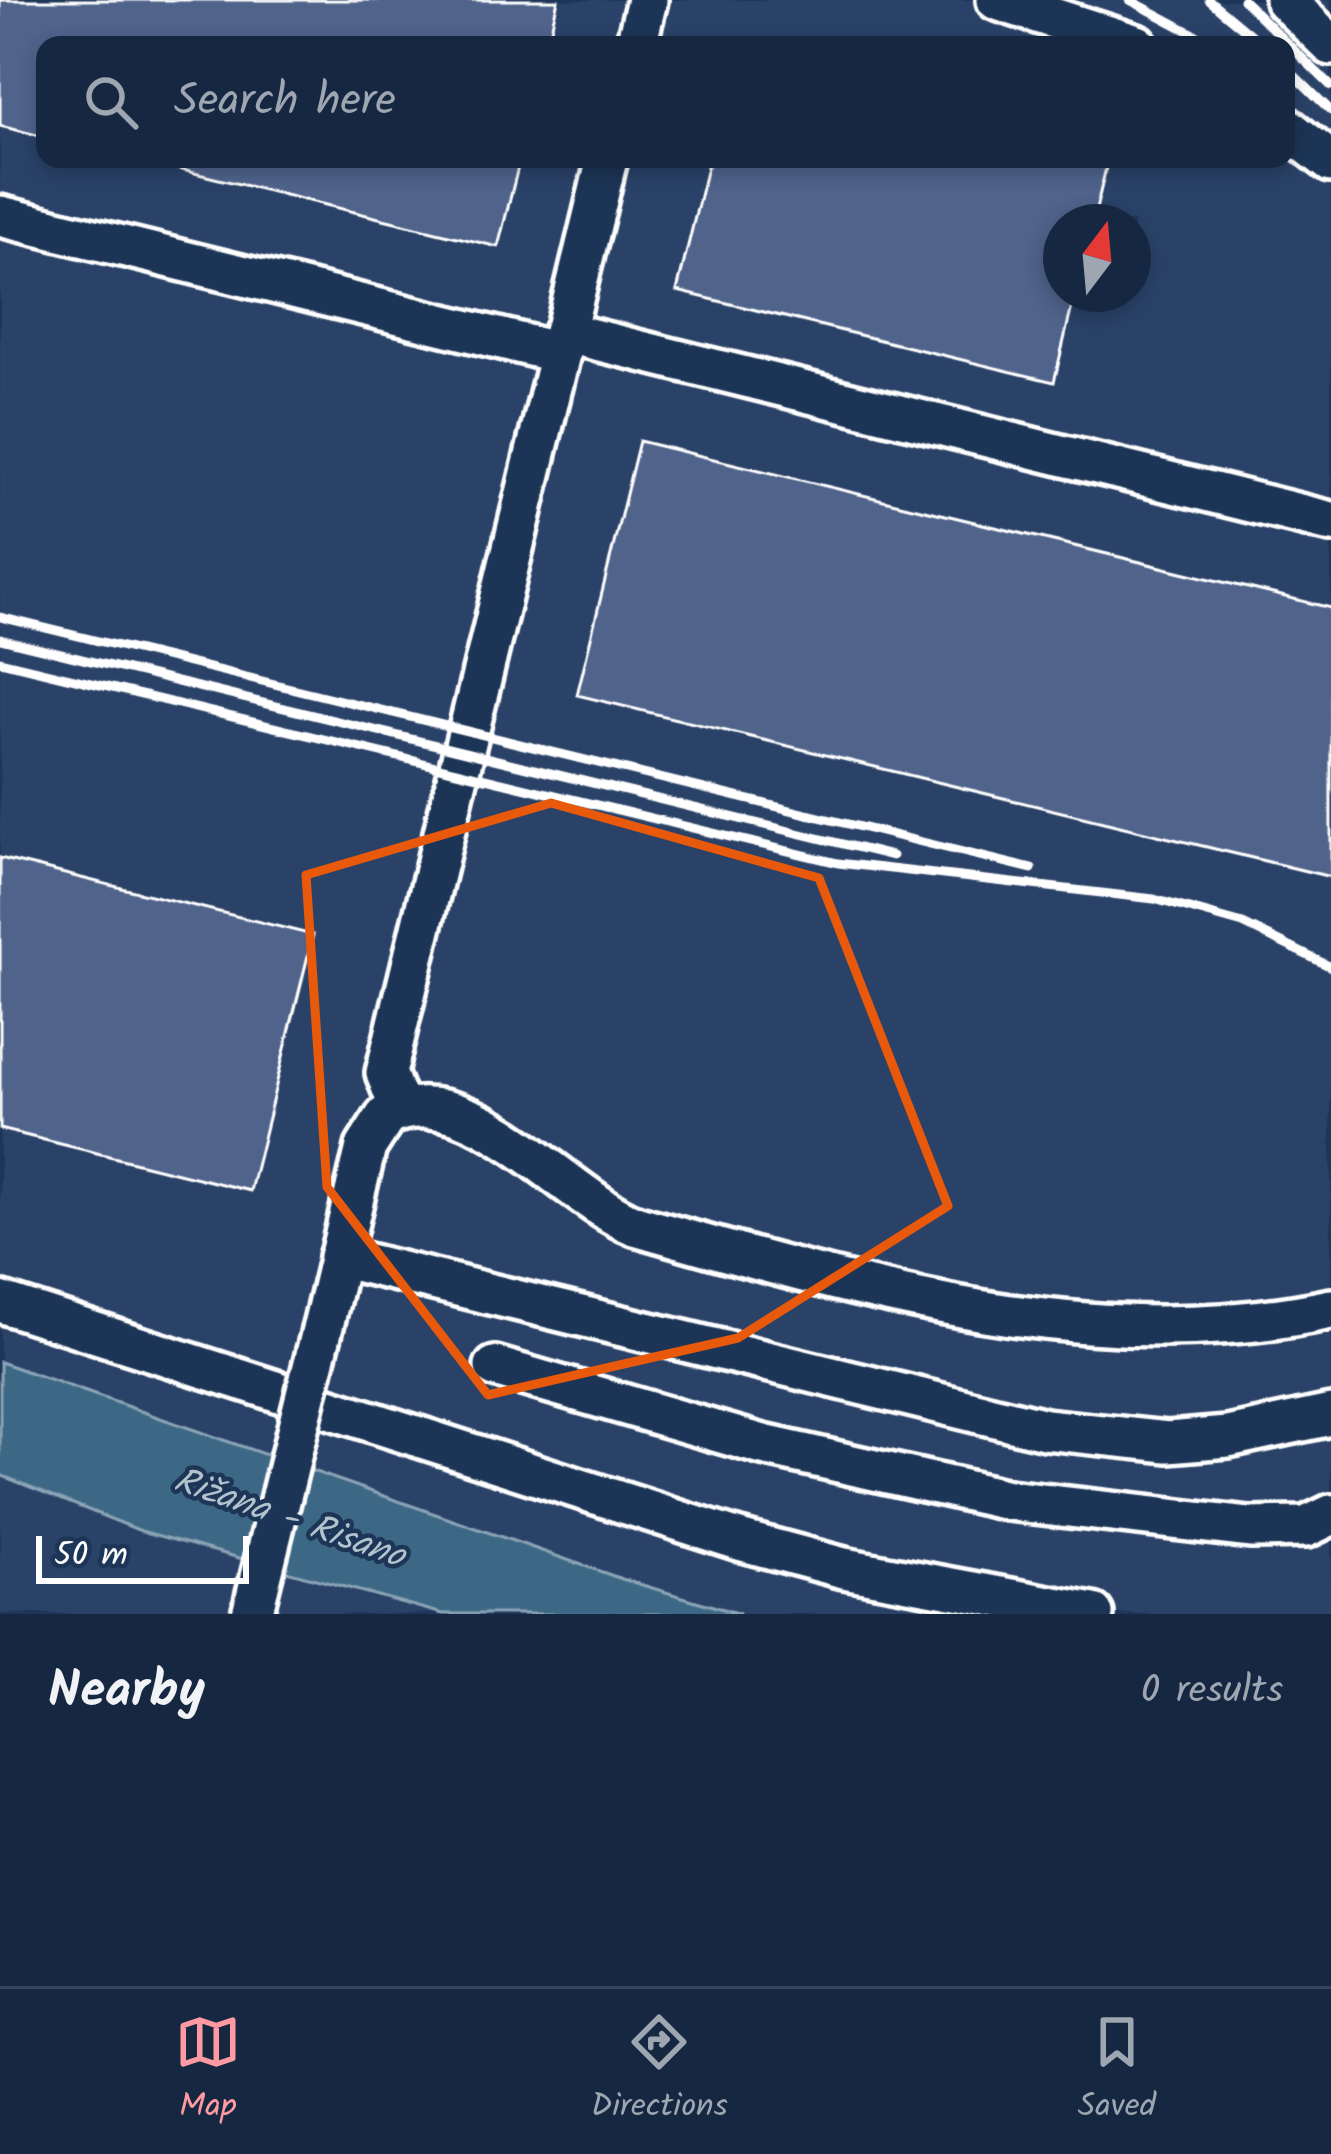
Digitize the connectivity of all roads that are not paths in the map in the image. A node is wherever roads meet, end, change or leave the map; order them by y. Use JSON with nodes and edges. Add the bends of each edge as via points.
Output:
{"nodes":[{"id":1,"x":647,"y":0,"type":"edge"},
{"id":2,"x":997,"y":0,"type":"edge"},
{"id":3,"x":1286,"y":0,"type":"edge"},
{"id":4,"x":637,"y":36,"type":"edge"},
{"id":5,"x":1109,"y":36,"type":"edge"},
{"id":6,"x":1331,"y":45,"type":"edge"},
{"id":7,"x":1295,"y":134,"type":"edge"},
{"id":8,"x":1331,"y":162,"type":"edge"},
{"id":9,"x":605,"y":168,"type":"edge"},
{"id":10,"x":0,"y":216,"type":"edge"},
{"id":11,"x":562,"y":342,"type":"junction"},
{"id":12,"x":1331,"y":522,"type":"edge"},
{"id":13,"x":400,"y":1109,"type":"junction"},
{"id":14,"x":339,"y":1257,"type":"junction"},
{"id":15,"x":0,"y":1302,"type":"edge"},
{"id":16,"x":1331,"y":1310,"type":"edge"},
{"id":17,"x":495,"y":1367,"type":"dead end"},
{"id":18,"x":1331,"y":1414,"type":"edge"},
{"id":19,"x":1331,"y":1515,"type":"edge"},
{"id":20,"x":252,"y":1614,"type":"edge"},
{"id":21,"x":1093,"y":1614,"type":"edge"}],
"edges":[{"from":1,"to":4,"type":"street"},
{"from":2,"to":5,"type":"street"},
{"from":3,"to":6,"type":"street"},
{"from":7,"to":8,"type":"street"},
{"from":9,"to":11,"type":"street"},
{"from":10,"to":11,"type":"street"},
{"from":11,"to":12,"type":"street"},
{"from":11,"to":13,"type":"street","via":[[386,1073]]},
{"from":13,"to":14,"type":"street","via":[[366,1147]]},
{"from":13,"to":16,"type":"street","via":[[431,1108],[495,1131],[587,1201],[635,1225],[953,1305],[1051,1322],[1164,1328]]},
{"from":14,"to":18,"type":"street","via":[[1046,1429],[1168,1442]]},
{"from":14,"to":20,"type":"street","bridge":true},
{"from":15,"to":21,"type":"street","via":[[739,1540]]},
{"from":17,"to":19,"type":"street","via":[[764,1445],[1008,1500],[1250,1528],[1306,1527]]}]}
